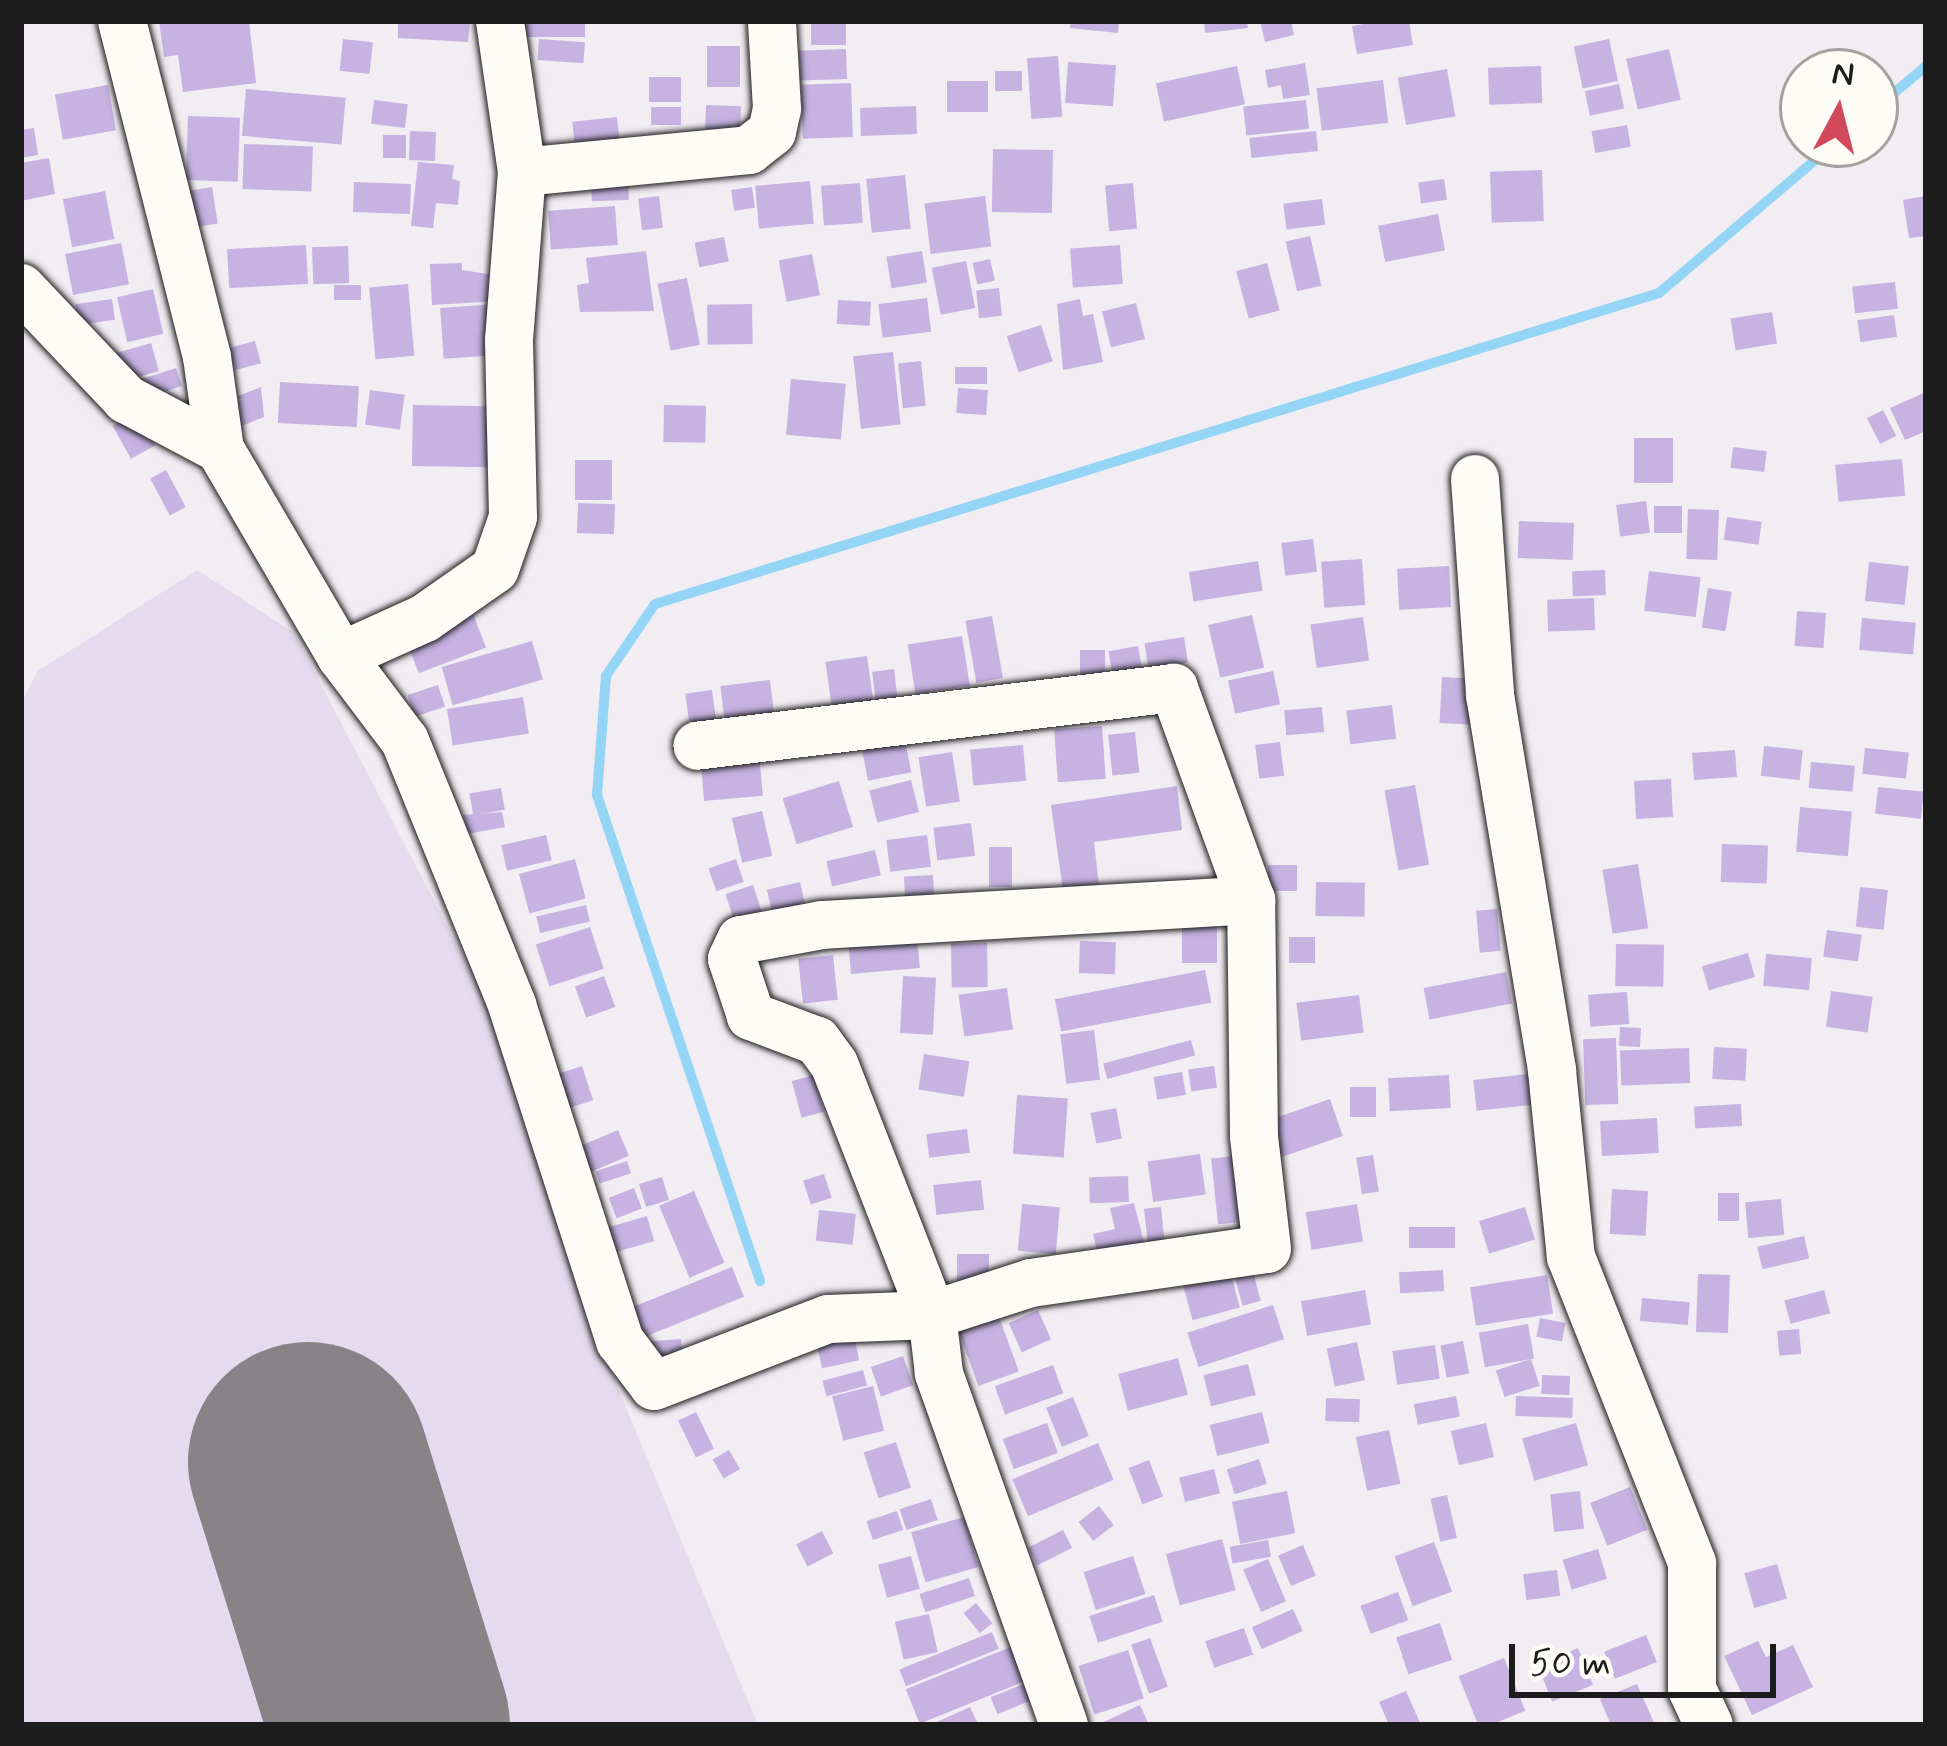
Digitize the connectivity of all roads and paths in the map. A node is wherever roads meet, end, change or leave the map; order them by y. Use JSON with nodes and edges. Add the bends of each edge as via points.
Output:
{"nodes":[{"id":1,"x":122,"y":21,"type":"edge"},
{"id":2,"x":500,"y":21,"type":"edge"},
{"id":3,"x":772,"y":21,"type":"edge"},
{"id":4,"x":521,"y":172,"type":"junction"},
{"id":5,"x":21,"y":288,"type":"edge"},
{"id":6,"x":220,"y":449,"type":"junction"},
{"id":7,"x":1475,"y":479,"type":"dead end"},
{"id":8,"x":341,"y":656,"type":"junction"},
{"id":9,"x":698,"y":746,"type":"dead end"},
{"id":10,"x":1251,"y":900,"type":"junction"},
{"id":11,"x":932,"y":1315,"type":"junction"},
{"id":12,"x":1064,"y":1725,"type":"edge"},
{"id":13,"x":1709,"y":1725,"type":"edge"}],
"edges":[{"from":1,"to":6,"type":"street","via":[[207,357]]},
{"from":2,"to":4,"type":"street"},
{"from":3,"to":4,"type":"street","via":[[777,109],[772,132],[749,150]]},
{"from":4,"to":8,"type":"street","via":[[509,340],[513,517],[495,569],[425,619]]},
{"from":5,"to":6,"type":"street","via":[[126,399]]},
{"from":6,"to":8,"type":"street"},
{"from":7,"to":13,"type":"street","via":[[1490,694],[1552,1071],[1571,1257],[1692,1563],[1692,1689]]},
{"from":8,"to":11,"type":"street","via":[[405,742],[512,1005],[620,1341],[654,1386],[828,1319]]},
{"from":9,"to":10,"type":"street","via":[[1163,684],[1183,695]]},
{"from":10,"to":11,"type":"street","via":[[1254,1136],[1267,1249],[1031,1283]]},
{"from":10,"to":11,"type":"street","via":[[822,925],[741,940],[732,959],[751,1016],[818,1041],[834,1064]]},
{"from":11,"to":12,"type":"street","via":[[938,1373]]}]}
